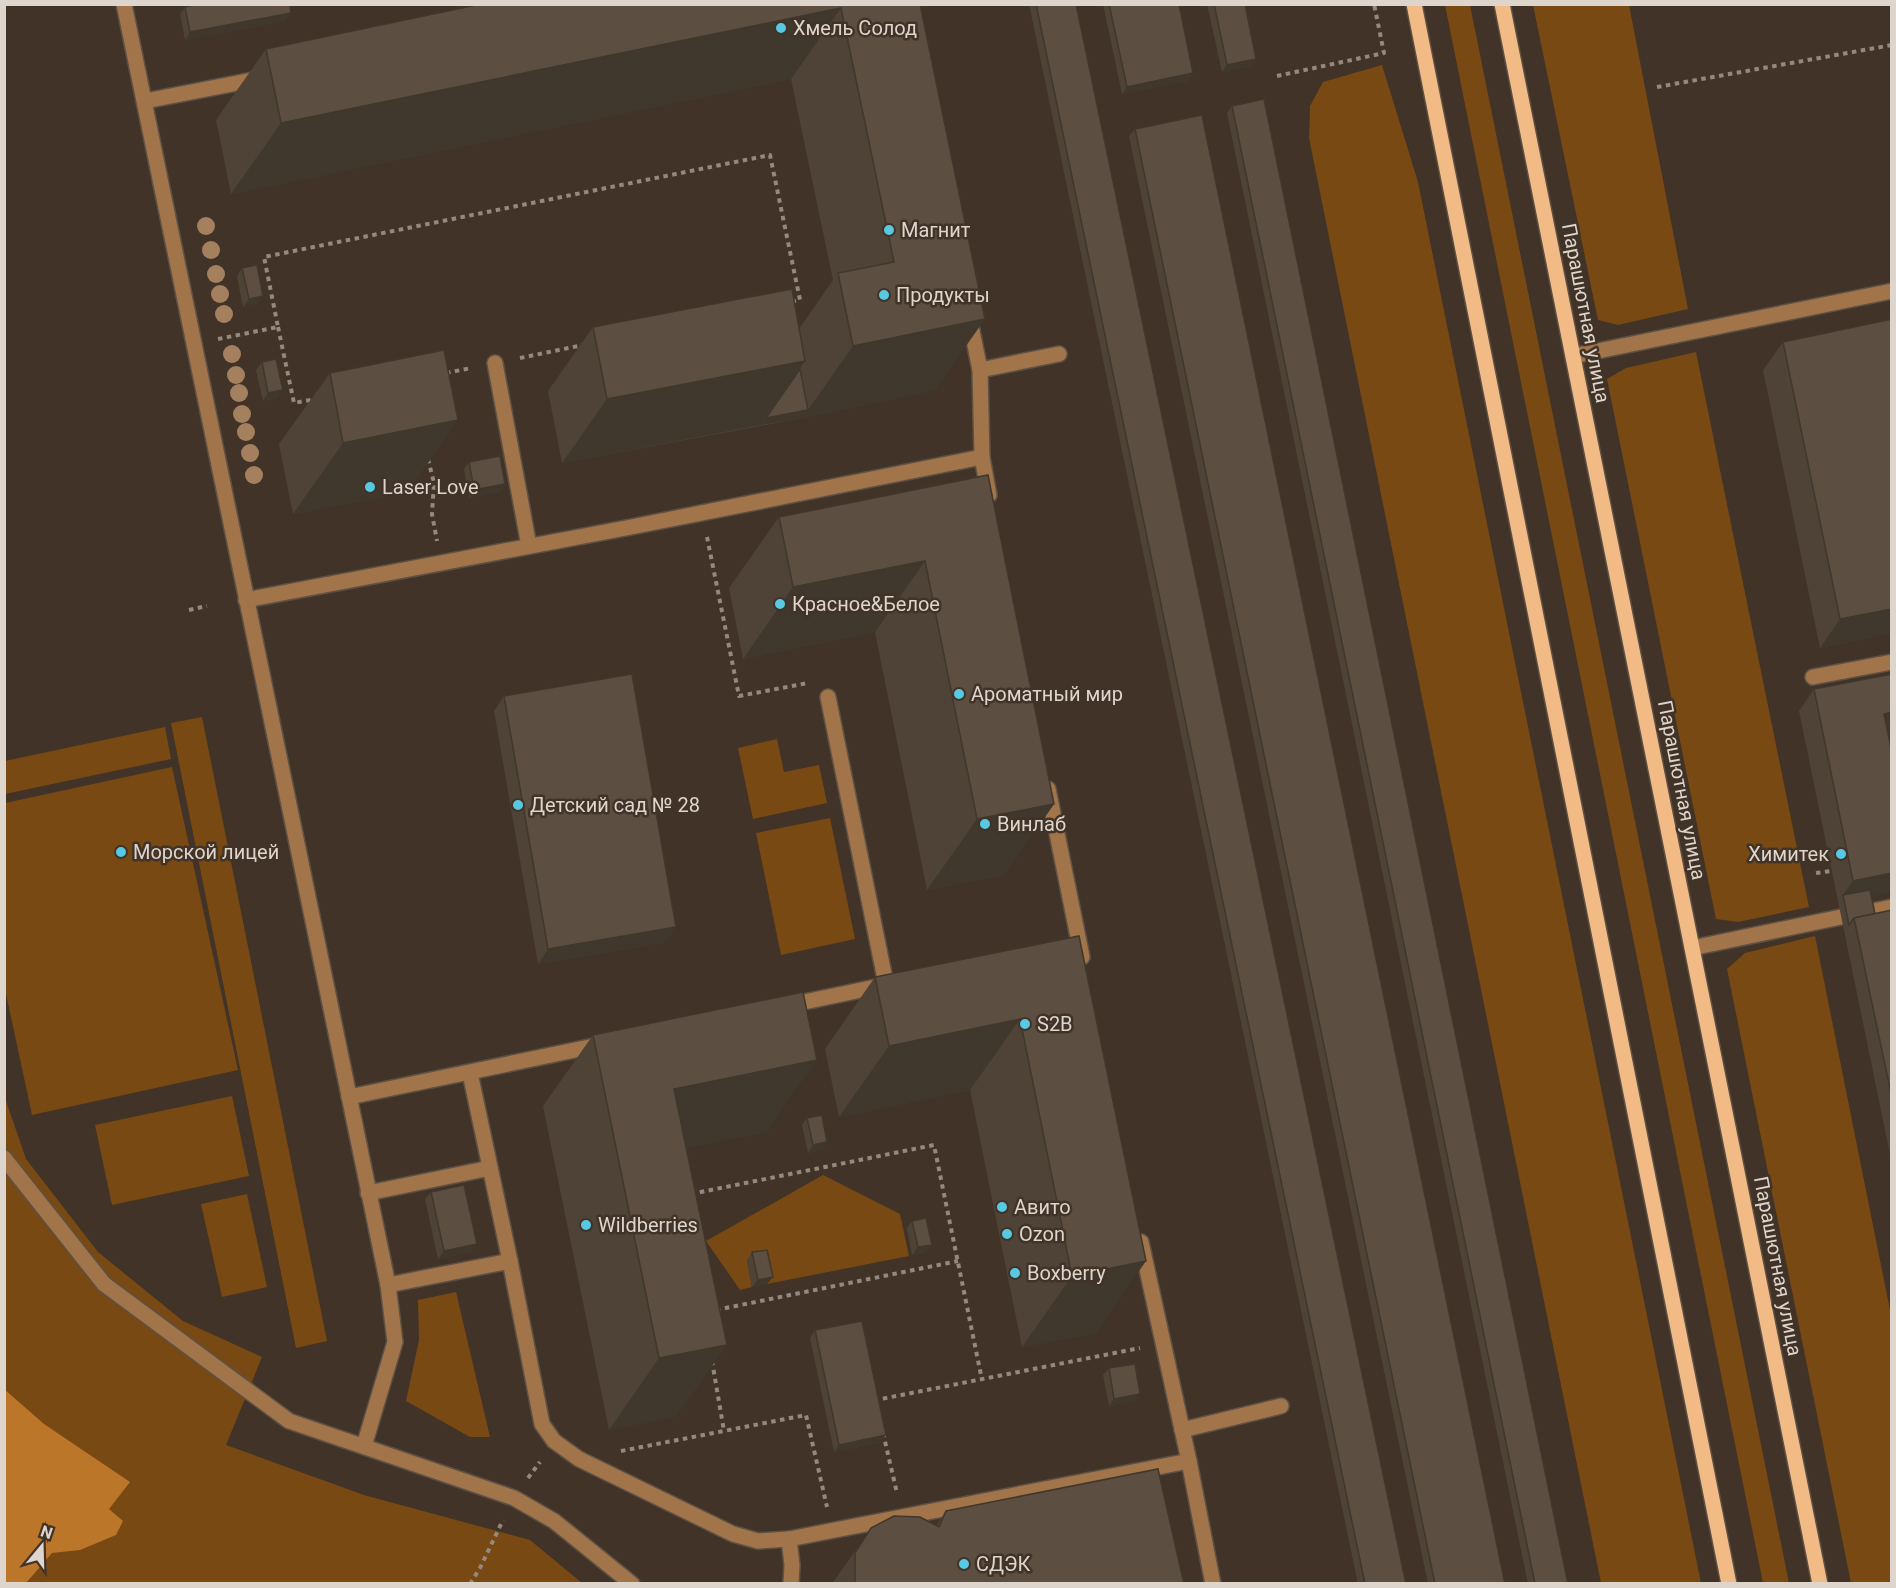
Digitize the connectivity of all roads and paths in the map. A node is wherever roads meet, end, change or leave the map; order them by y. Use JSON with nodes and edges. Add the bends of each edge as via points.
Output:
{"nodes":[{"id":1,"x":124,"y":4,"type":"edge"},
{"id":2,"x":1374,"y":4,"type":"edge"},
{"id":3,"x":1414,"y":4,"type":"edge"},
{"id":4,"x":1502,"y":4,"type":"edge"},
{"id":5,"x":1892,"y":45,"type":"edge"},
{"id":6,"x":273,"y":76,"type":"edge"},
{"id":7,"x":1277,"y":76,"type":"dead end"},
{"id":8,"x":1657,"y":87,"type":"dead end"},
{"id":9,"x":145,"y":101,"type":"junction"},
{"id":10,"x":1892,"y":291,"type":"edge"},
{"id":11,"x":966,"y":301,"type":"edge"},
{"id":12,"x":789,"y":302,"type":"edge"},
{"id":13,"x":278,"y":327,"type":"junction"},
{"id":14,"x":238,"y":335,"type":"dead end"},
{"id":15,"x":594,"y":343,"type":"edge"},
{"id":16,"x":1059,"y":354,"type":"dead end"},
{"id":17,"x":1573,"y":356,"type":"junction"},
{"id":18,"x":495,"y":363,"type":"junction"},
{"id":19,"x":980,"y":370,"type":"junction"},
{"id":20,"x":439,"y":375,"type":"edge"},
{"id":21,"x":316,"y":398,"type":"dead end"},
{"id":22,"x":982,"y":456,"type":"junction"},
{"id":23,"x":428,"y":457,"type":"edge"},
{"id":24,"x":993,"y":514,"type":"edge"},
{"id":25,"x":529,"y":546,"type":"junction"},
{"id":26,"x":441,"y":563,"type":"junction"},
{"id":27,"x":246,"y":600,"type":"junction"},
{"id":28,"x":207,"y":606,"type":"dead end"},
{"id":29,"x":189,"y":610,"type":"dead end"},
{"id":30,"x":1892,"y":662,"type":"edge"},
{"id":31,"x":1813,"y":677,"type":"dead end"},
{"id":32,"x":828,"y":697,"type":"dead end"},
{"id":33,"x":1044,"y":770,"type":"edge"},
{"id":34,"x":1831,"y":871,"type":"dead end"},
{"id":35,"x":1816,"y":873,"type":"dead end"},
{"id":36,"x":1892,"y":907,"type":"edge"},
{"id":37,"x":1868,"y":912,"type":"edge"},
{"id":38,"x":1841,"y":917,"type":"dead end"},
{"id":39,"x":1692,"y":948,"type":"junction"},
{"id":40,"x":1084,"y":968,"type":"edge"},
{"id":41,"x":774,"y":1008,"type":"edge"},
{"id":42,"x":616,"y":1042,"type":"edge"},
{"id":43,"x":470,"y":1072,"type":"junction"},
{"id":44,"x":348,"y":1097,"type":"junction"},
{"id":45,"x":4,"y":1158,"type":"edge"},
{"id":46,"x":490,"y":1168,"type":"junction"},
{"id":47,"x":368,"y":1193,"type":"junction"},
{"id":48,"x":690,"y":1194,"type":"edge"},
{"id":49,"x":1138,"y":1226,"type":"edge"},
{"id":50,"x":510,"y":1261,"type":"junction"},
{"id":51,"x":958,"y":1261,"type":"junction"},
{"id":52,"x":388,"y":1285,"type":"junction"},
{"id":53,"x":715,"y":1310,"type":"edge"},
{"id":54,"x":1162,"y":1343,"type":"junction"},
{"id":55,"x":712,"y":1360,"type":"edge"},
{"id":56,"x":982,"y":1380,"type":"junction"},
{"id":57,"x":1281,"y":1406,"type":"dead end"},
{"id":58,"x":878,"y":1412,"type":"edge"},
{"id":59,"x":881,"y":1424,"type":"edge"},
{"id":60,"x":1182,"y":1430,"type":"junction"},
{"id":61,"x":724,"y":1431,"type":"junction"},
{"id":62,"x":554,"y":1441,"type":"junction"},
{"id":63,"x":364,"y":1446,"type":"junction"},
{"id":64,"x":579,"y":1459,"type":"junction"},
{"id":65,"x":1189,"y":1461,"type":"junction"},
{"id":66,"x":514,"y":1498,"type":"junction"},
{"id":67,"x":902,"y":1517,"type":"junction"},
{"id":68,"x":832,"y":1530,"type":"junction"},
{"id":69,"x":789,"y":1539,"type":"junction"},
{"id":70,"x":470,"y":1584,"type":"edge"},
{"id":71,"x":632,"y":1584,"type":"edge"},
{"id":72,"x":791,"y":1584,"type":"edge"},
{"id":73,"x":1214,"y":1584,"type":"edge"},
{"id":74,"x":1729,"y":1584,"type":"edge"},
{"id":75,"x":1820,"y":1584,"type":"edge"}],
"edges":[{"from":1,"to":9,"type":"lane"},
{"from":2,"to":7,"type":"path","via":[[1384,53]]},
{"from":3,"to":74,"type":"main road"},
{"from":4,"to":17,"type":"main road","name":"Парашютная улица"},
{"from":5,"to":8,"type":"path"},
{"from":6,"to":9,"type":"lane"},
{"from":9,"to":27,"type":"lane"},
{"from":10,"to":17,"type":"lane"},
{"from":11,"to":19,"type":"lane"},
{"from":12,"to":13,"type":"path","via":[[800,300],[770,155],[264,257]]},
{"from":13,"to":14,"type":"path"},
{"from":13,"to":21,"type":"path","via":[[294,403]]},
{"from":15,"to":18,"type":"path"},
{"from":16,"to":19,"type":"lane"},
{"from":17,"to":39,"type":"main road","name":"Парашютная улица"},
{"from":18,"to":20,"type":"path"},
{"from":18,"to":25,"type":"lane"},
{"from":19,"to":22,"type":"lane"},
{"from":22,"to":24,"type":"lane"},
{"from":22,"to":25,"type":"lane"},
{"from":23,"to":26,"type":"path"},
{"from":25,"to":26,"type":"lane"},
{"from":26,"to":27,"type":"lane"},
{"from":27,"to":44,"type":"lane"},
{"from":28,"to":29,"type":"path"},
{"from":30,"to":31,"type":"lane"},
{"from":32,"to":41,"type":"lane","via":[[894,983]]},
{"from":33,"to":40,"type":"lane","via":[[1074,945]]},
{"from":34,"to":35,"type":"path"},
{"from":36,"to":37,"type":"lane"},
{"from":38,"to":39,"type":"lane"},
{"from":39,"to":75,"type":"main road","name":"Парашютная улица"},
{"from":42,"to":43,"type":"lane"},
{"from":43,"to":44,"type":"lane"},
{"from":43,"to":46,"type":"lane"},
{"from":44,"to":47,"type":"lane"},
{"from":45,"to":63,"type":"lane","via":[[104,1284],[289,1421]]},
{"from":46,"to":47,"type":"lane"},
{"from":46,"to":50,"type":"lane"},
{"from":47,"to":52,"type":"lane"},
{"from":48,"to":51,"type":"path","via":[[934,1145]]},
{"from":49,"to":54,"type":"lane"},
{"from":50,"to":52,"type":"lane"},
{"from":50,"to":62,"type":"lane","via":[[542,1424]]},
{"from":51,"to":53,"type":"path"},
{"from":51,"to":56,"type":"path"},
{"from":52,"to":63,"type":"lane","via":[[395,1342]]},
{"from":54,"to":56,"type":"path"},
{"from":54,"to":60,"type":"lane"},
{"from":55,"to":61,"type":"path"},
{"from":56,"to":58,"type":"path","via":[[876,1400]]},
{"from":57,"to":60,"type":"lane"},
{"from":59,"to":67,"type":"path"},
{"from":60,"to":65,"type":"lane"},
{"from":61,"to":64,"type":"path"},
{"from":61,"to":68,"type":"path","via":[[806,1414]]},
{"from":62,"to":64,"type":"lane"},
{"from":62,"to":66,"type":"path"},
{"from":63,"to":66,"type":"lane"},
{"from":64,"to":69,"type":"lane","via":[[733,1534],[758,1541]]},
{"from":65,"to":67,"type":"lane"},
{"from":65,"to":73,"type":"lane"},
{"from":66,"to":70,"type":"path"},
{"from":66,"to":71,"type":"lane","via":[[554,1521]]},
{"from":67,"to":68,"type":"lane"},
{"from":68,"to":69,"type":"lane"},
{"from":69,"to":72,"type":"lane"}]}
